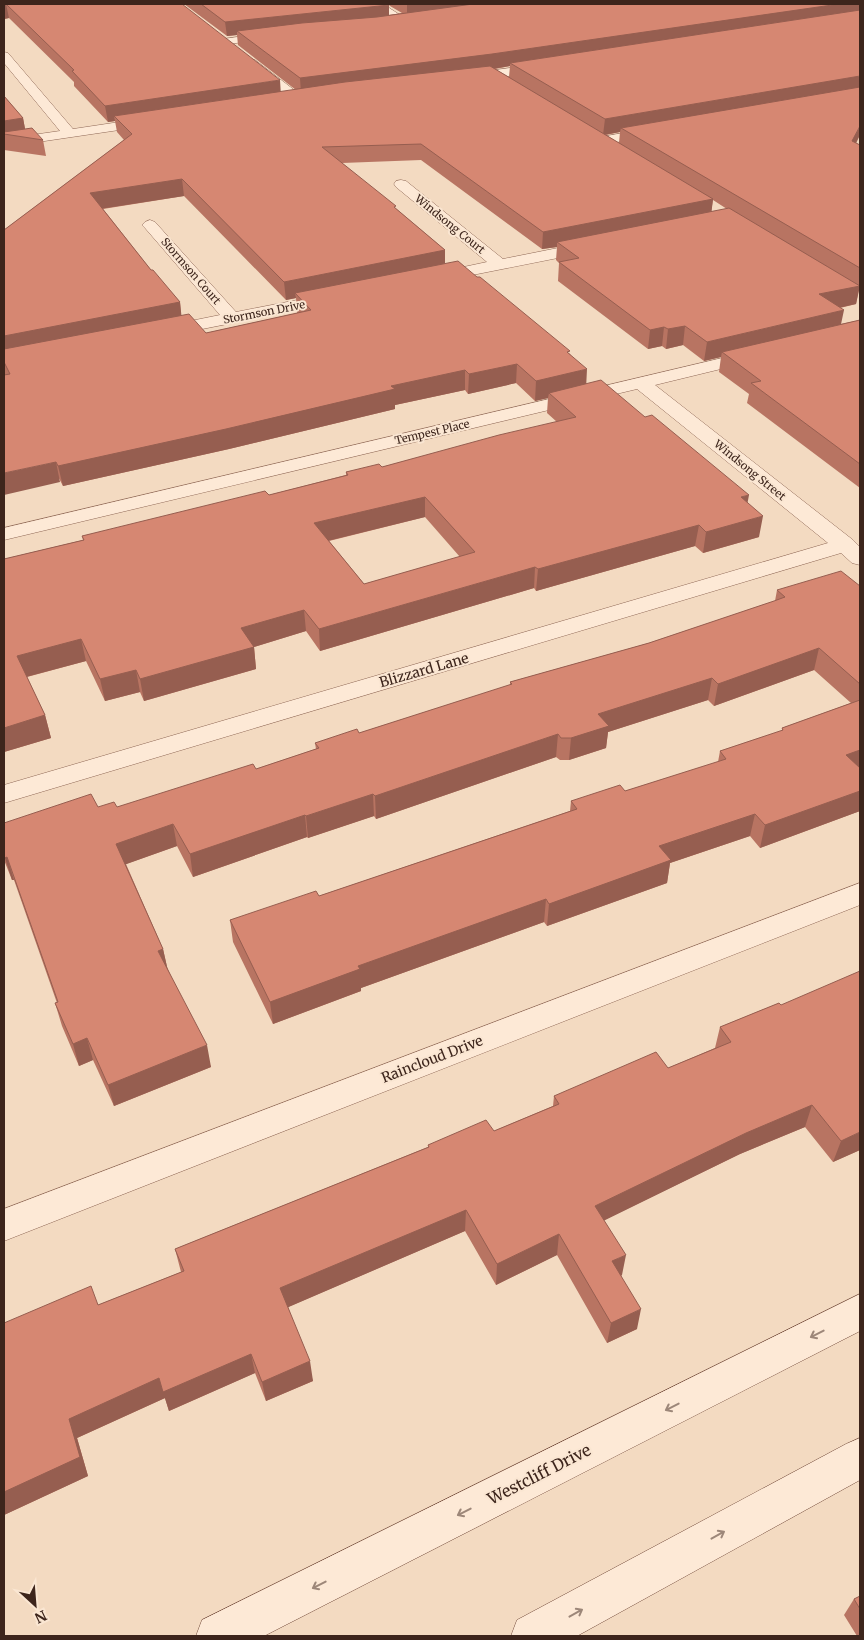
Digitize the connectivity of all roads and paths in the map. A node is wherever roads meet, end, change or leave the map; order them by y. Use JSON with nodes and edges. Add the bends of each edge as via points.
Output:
{"nodes":[{"id":1,"x":376,"y":4,"type":"edge"},
{"id":2,"x":386,"y":25,"type":"edge"},
{"id":3,"x":285,"y":34,"type":"edge"},
{"id":4,"x":4,"y":56,"type":"edge"},
{"id":5,"x":560,"y":65,"type":"edge"},
{"id":6,"x":492,"y":75,"type":"junction"},
{"id":7,"x":456,"y":80,"type":"edge"},
{"id":8,"x":508,"y":85,"type":"edge"},
{"id":9,"x":278,"y":102,"type":"edge"},
{"id":10,"x":164,"y":119,"type":"edge"},
{"id":11,"x":668,"y":129,"type":"edge"},
{"id":12,"x":69,"y":134,"type":"junction"},
{"id":13,"x":4,"y":143,"type":"edge"},
{"id":14,"x":617,"y":150,"type":"edge"},
{"id":15,"x":401,"y":184,"type":"dead end"},
{"id":16,"x":150,"y":225,"type":"dead end"},
{"id":17,"x":605,"y":244,"type":"edge"},
{"id":18,"x":500,"y":264,"type":"junction"},
{"id":19,"x":414,"y":282,"type":"edge"},
{"id":20,"x":347,"y":295,"type":"edge"},
{"id":21,"x":232,"y":318,"type":"junction"},
{"id":22,"x":146,"y":335,"type":"edge"},
{"id":23,"x":774,"y":351,"type":"edge"},
{"id":24,"x":640,"y":382,"type":"junction"},
{"id":25,"x":4,"y":534,"type":"edge"},
{"id":26,"x":852,"y":551,"type":"edge"},
{"id":27,"x":4,"y":794,"type":"edge"},
{"id":28,"x":860,"y":894,"type":"edge"},
{"id":29,"x":4,"y":1225,"type":"edge"},
{"id":30,"x":860,"y":1312,"type":"edge"},
{"id":31,"x":860,"y":1458,"type":"edge"},
{"id":32,"x":218,"y":1636,"type":"edge"},
{"id":33,"x":533,"y":1636,"type":"edge"}],
"edges":[{"from":1,"to":2,"type":"street","via":[[410,21]]},
{"from":3,"to":9,"type":"street","via":[[219,39],[302,98]]},
{"from":4,"to":12,"type":"street"},
{"from":5,"to":6,"type":"street"},
{"from":6,"to":7,"type":"street"},
{"from":6,"to":8,"type":"street"},
{"from":10,"to":12,"type":"street"},
{"from":11,"to":14,"type":"street","via":[[596,138]]},
{"from":12,"to":13,"type":"street"},
{"from":15,"to":18,"type":"street","name":"Windsong Court"},
{"from":16,"to":21,"type":"street","name":"Stormson Court"},
{"from":17,"to":18,"type":"street"},
{"from":18,"to":19,"type":"street"},
{"from":20,"to":21,"type":"street","name":"Stormson Drive"},
{"from":21,"to":22,"type":"street","name":"Stormson Drive"},
{"from":23,"to":24,"type":"street","name":"Tempest Place"},
{"from":24,"to":25,"type":"street","name":"Tempest Place"},
{"from":24,"to":26,"type":"street","name":"Windsong Street"},
{"from":26,"to":27,"type":"street","name":"Blizzard Lane"},
{"from":28,"to":29,"type":"street","name":"Raincloud Drive"},
{"from":30,"to":32,"type":"street","name":"Westcliff Drive","one_way":true},
{"from":33,"to":31,"type":"street","one_way":true}]}
